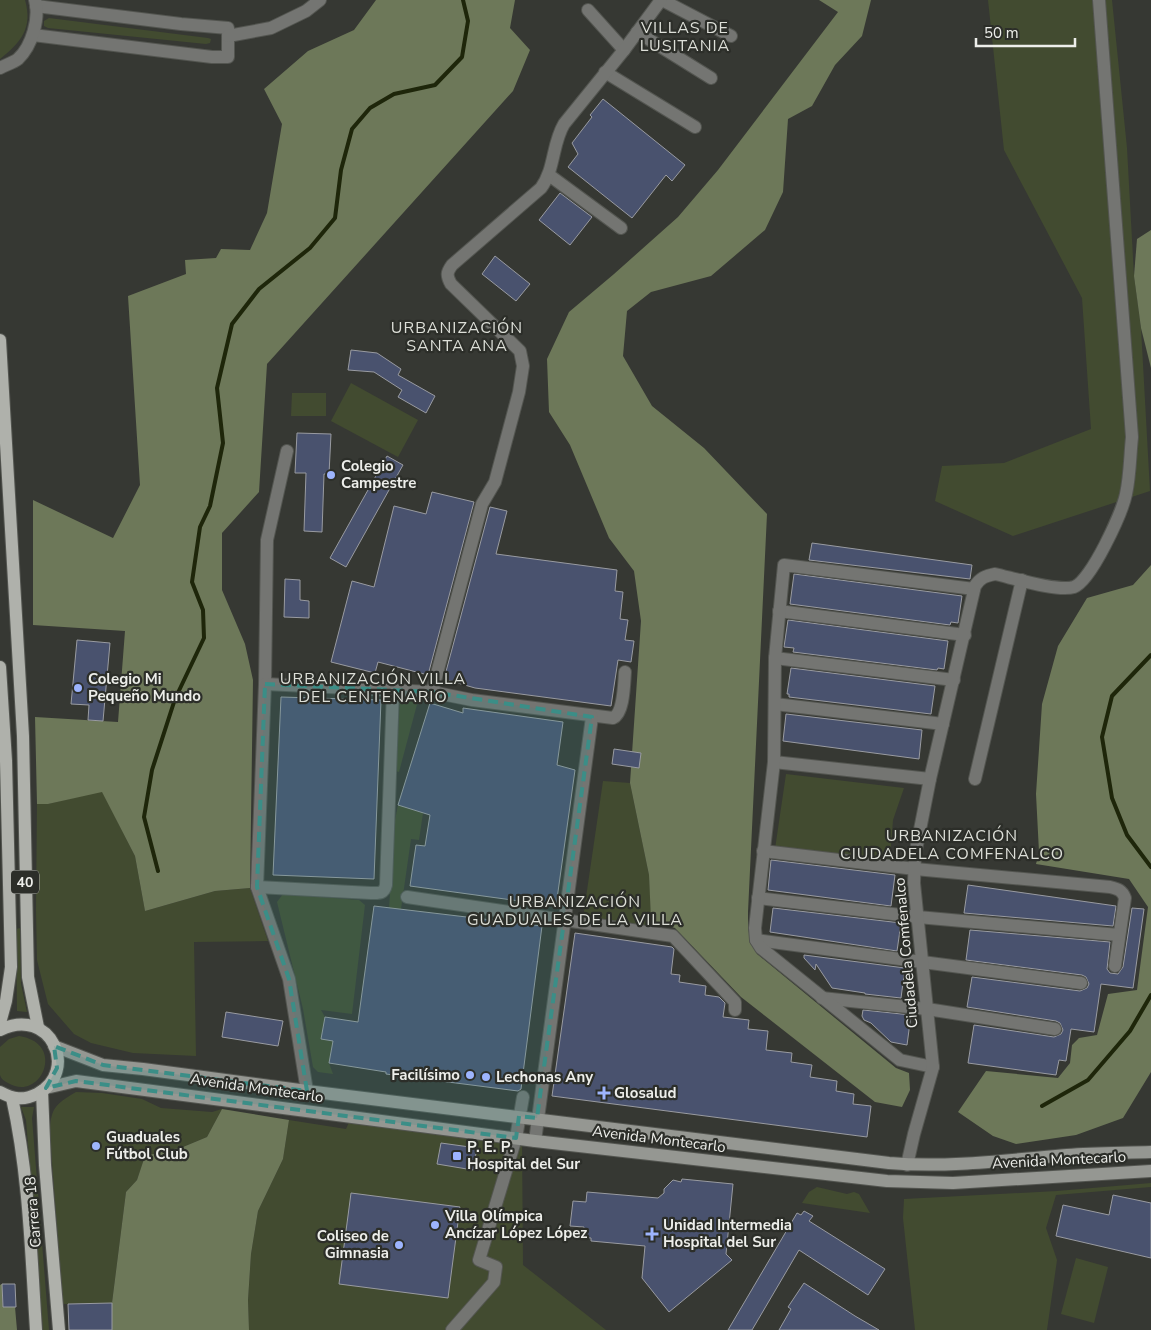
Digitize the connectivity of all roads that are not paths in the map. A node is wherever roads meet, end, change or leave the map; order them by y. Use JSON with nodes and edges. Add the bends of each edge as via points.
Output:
{"nodes":[{"id":1,"x":320,"y":0,"type":"edge"},
{"id":2,"x":662,"y":0,"type":"edge"},
{"id":3,"x":1099,"y":0,"type":"edge"},
{"id":4,"x":36,"y":3,"type":"edge"},
{"id":5,"x":588,"y":10,"type":"dead end"},
{"id":6,"x":637,"y":32,"type":"junction"},
{"id":7,"x":34,"y":35,"type":"junction"},
{"id":8,"x":228,"y":36,"type":"junction"},
{"id":9,"x":731,"y":36,"type":"dead end"},
{"id":10,"x":624,"y":50,"type":"junction"},
{"id":11,"x":0,"y":68,"type":"edge"},
{"id":12,"x":605,"y":72,"type":"junction"},
{"id":13,"x":711,"y":78,"type":"dead end"},
{"id":14,"x":695,"y":127,"type":"dead end"},
{"id":15,"x":549,"y":175,"type":"junction"},
{"id":16,"x":620,"y":228,"type":"dead end"},
{"id":17,"x":0,"y":340,"type":"edge"},
{"id":18,"x":287,"y":451,"type":"dead end"},
{"id":19,"x":1022,"y":580,"type":"junction"},
{"id":20,"x":974,"y":589,"type":"junction"},
{"id":21,"x":779,"y":611,"type":"junction"},
{"id":22,"x":965,"y":635,"type":"junction"},
{"id":23,"x":775,"y":658,"type":"junction"},
{"id":24,"x":0,"y":667,"type":"edge"},
{"id":25,"x":625,"y":672,"type":"dead end"},
{"id":26,"x":954,"y":680,"type":"junction"},
{"id":27,"x":266,"y":684,"type":"junction"},
{"id":28,"x":393,"y":690,"type":"junction"},
{"id":29,"x":432,"y":692,"type":"junction"},
{"id":30,"x":775,"y":704,"type":"junction"},
{"id":31,"x":592,"y":717,"type":"junction"},
{"id":32,"x":943,"y":724,"type":"junction"},
{"id":33,"x":774,"y":762,"type":"junction"},
{"id":34,"x":930,"y":779,"type":"junction"},
{"id":35,"x":975,"y":779,"type":"dead end"},
{"id":36,"x":763,"y":851,"type":"junction"},
{"id":37,"x":915,"y":869,"type":"junction"},
{"id":38,"x":257,"y":887,"type":"junction"},
{"id":39,"x":407,"y":896,"type":"dead end"},
{"id":40,"x":758,"y":898,"type":"junction"},
{"id":41,"x":918,"y":917,"type":"junction"},
{"id":42,"x":564,"y":919,"type":"junction"},
{"id":43,"x":1119,"y":935,"type":"junction"},
{"id":44,"x":756,"y":940,"type":"junction"},
{"id":45,"x":922,"y":963,"type":"junction"},
{"id":46,"x":1115,"y":966,"type":"dead end"},
{"id":47,"x":1081,"y":983,"type":"dead end"},
{"id":48,"x":822,"y":998,"type":"junction"},
{"id":49,"x":927,"y":1009,"type":"junction"},
{"id":50,"x":735,"y":1010,"type":"dead end"},
{"id":51,"x":0,"y":1023,"type":"edge"},
{"id":52,"x":38,"y":1028,"type":"junction"},
{"id":53,"x":1055,"y":1029,"type":"dead end"},
{"id":54,"x":0,"y":1030,"type":"edge"},
{"id":55,"x":54,"y":1046,"type":"junction"},
{"id":56,"x":933,"y":1067,"type":"junction"},
{"id":57,"x":44,"y":1089,"type":"junction"},
{"id":58,"x":307,"y":1091,"type":"junction"},
{"id":59,"x":0,"y":1092,"type":"edge"},
{"id":60,"x":523,"y":1097,"type":"dead end"},
{"id":61,"x":12,"y":1098,"type":"junction"},
{"id":62,"x":519,"y":1116,"type":"junction"},
{"id":63,"x":536,"y":1118,"type":"junction"},
{"id":64,"x":516,"y":1138,"type":"junction"},
{"id":65,"x":535,"y":1141,"type":"junction"},
{"id":66,"x":1151,"y":1152,"type":"edge"},
{"id":67,"x":908,"y":1165,"type":"junction"},
{"id":68,"x":1151,"y":1172,"type":"edge"},
{"id":69,"x":36,"y":1330,"type":"edge"},
{"id":70,"x":59,"y":1330,"type":"edge"},
{"id":71,"x":452,"y":1330,"type":"edge"}],
"edges":[{"from":1,"to":8,"type":"street","via":[[306,11],[271,28]]},
{"from":2,"to":6,"type":"street"},
{"from":2,"to":9,"type":"street"},
{"from":3,"to":19,"type":"street","via":[[1132,437],[1126,495],[1116,525],[1081,583],[1075,587],[1056,588]]},
{"from":4,"to":7,"type":"street"},
{"from":4,"to":8,"type":"street","via":[[228,28]]},
{"from":5,"to":10,"type":"street"},
{"from":6,"to":10,"type":"street"},
{"from":6,"to":13,"type":"street"},
{"from":7,"to":8,"type":"street","via":[[212,57],[228,57]]},
{"from":7,"to":11,"type":"street","via":[[18,58]]},
{"from":10,"to":12,"type":"street"},
{"from":12,"to":14,"type":"street"},
{"from":12,"to":15,"type":"street","via":[[560,131]]},
{"from":15,"to":16,"type":"street"},
{"from":15,"to":29,"type":"street","via":[[541,188],[447,272],[450,284],[520,351],[523,366],[495,482],[482,504]]},
{"from":17,"to":52,"type":"main road","number":"40","via":[[23,736],[28,977]]},
{"from":18,"to":27,"type":"street","via":[[267,540]]},
{"from":19,"to":20,"type":"street","via":[[995,574],[979,580]]},
{"from":19,"to":35,"type":"street"},
{"from":20,"to":21,"type":"street","via":[[784,565]]},
{"from":20,"to":22,"type":"street","name":"Ciudadela Comfenalco"},
{"from":21,"to":22,"type":"street"},
{"from":21,"to":23,"type":"street"},
{"from":22,"to":26,"type":"street","name":"Ciudadela Comfenalco"},
{"from":23,"to":26,"type":"street"},
{"from":23,"to":30,"type":"street"},
{"from":24,"to":51,"type":"main road","number":"40","via":[[6,761],[11,967]]},
{"from":25,"to":31,"type":"street","via":[[617,716]]},
{"from":26,"to":32,"type":"street","name":"Ciudadela Comfenalco"},
{"from":27,"to":28,"type":"street"},
{"from":27,"to":38,"type":"street"},
{"from":28,"to":29,"type":"street"},
{"from":28,"to":38,"type":"street","via":[[384,891]]},
{"from":29,"to":31,"type":"street"},
{"from":30,"to":32,"type":"street"},
{"from":30,"to":33,"type":"street"},
{"from":31,"to":42,"type":"street"},
{"from":32,"to":34,"type":"street","name":"Ciudadela Comfenalco"},
{"from":33,"to":34,"type":"street"},
{"from":33,"to":36,"type":"street"},
{"from":34,"to":37,"type":"street","name":"Ciudadela Comfenalco"},
{"from":36,"to":37,"type":"street"},
{"from":36,"to":40,"type":"street"},
{"from":37,"to":41,"type":"street","name":"Ciudadela Comfenalco"},
{"from":37,"to":43,"type":"street","via":[[1117,889],[1125,898]]},
{"from":38,"to":58,"type":"street","via":[[289,979]]},
{"from":39,"to":42,"type":"street"},
{"from":40,"to":41,"type":"street"},
{"from":40,"to":44,"type":"street"},
{"from":41,"to":43,"type":"street"},
{"from":41,"to":45,"type":"street","name":"Ciudadela Comfenalco"},
{"from":42,"to":50,"type":"street","via":[[673,936],[735,1002]]},
{"from":42,"to":63,"type":"street"},
{"from":43,"to":46,"type":"street"},
{"from":44,"to":45,"type":"street"},
{"from":44,"to":48,"type":"street"},
{"from":45,"to":47,"type":"street"},
{"from":45,"to":49,"type":"street","name":"Ciudadela Comfenalco"},
{"from":48,"to":49,"type":"street"},
{"from":48,"to":56,"type":"street","via":[[900,1060]]},
{"from":49,"to":53,"type":"street"},
{"from":49,"to":56,"type":"street","name":"Ciudadela Comfenalco"},
{"from":52,"to":54,"type":"main road","via":[[24,1023]]},
{"from":52,"to":55,"type":"main road","via":[[48,1035]]},
{"from":55,"to":57,"type":"main road","via":[[57,1068]]},
{"from":55,"to":58,"type":"main road","name":"Avenida Montecarlo","via":[[103,1065]]},
{"from":56,"to":67,"type":"street","name":"Ciudadela Comfenalco"},
{"from":57,"to":61,"type":"main road","via":[[32,1097]]},
{"from":57,"to":64,"type":"main road","name":"Avenida Montecarlo","via":[[76,1081]]},
{"from":57,"to":70,"type":"main road","name":"Carrera 18","via":[[42,1136]]},
{"from":58,"to":62,"type":"main road","name":"Avenida Montecarlo"},
{"from":59,"to":61,"type":"main road"},
{"from":60,"to":62,"type":"street"},
{"from":61,"to":69,"type":"main road","name":"Carrera 18","via":[[21,1146]]},
{"from":62,"to":63,"type":"main road","name":"Avenida Montecarlo"},
{"from":62,"to":64,"type":"street"},
{"from":63,"to":65,"type":"street"},
{"from":63,"to":67,"type":"main road","name":"Avenida Montecarlo"},
{"from":64,"to":65,"type":"main road","name":"Avenida Montecarlo"},
{"from":64,"to":71,"type":"street","via":[[479,1260],[496,1267],[494,1282]]},
{"from":65,"to":68,"type":"main road","name":"Avenida Montecarlo","via":[[887,1182],[952,1183]]},
{"from":66,"to":67,"type":"main road","name":"Avenida Montecarlo"}]}
